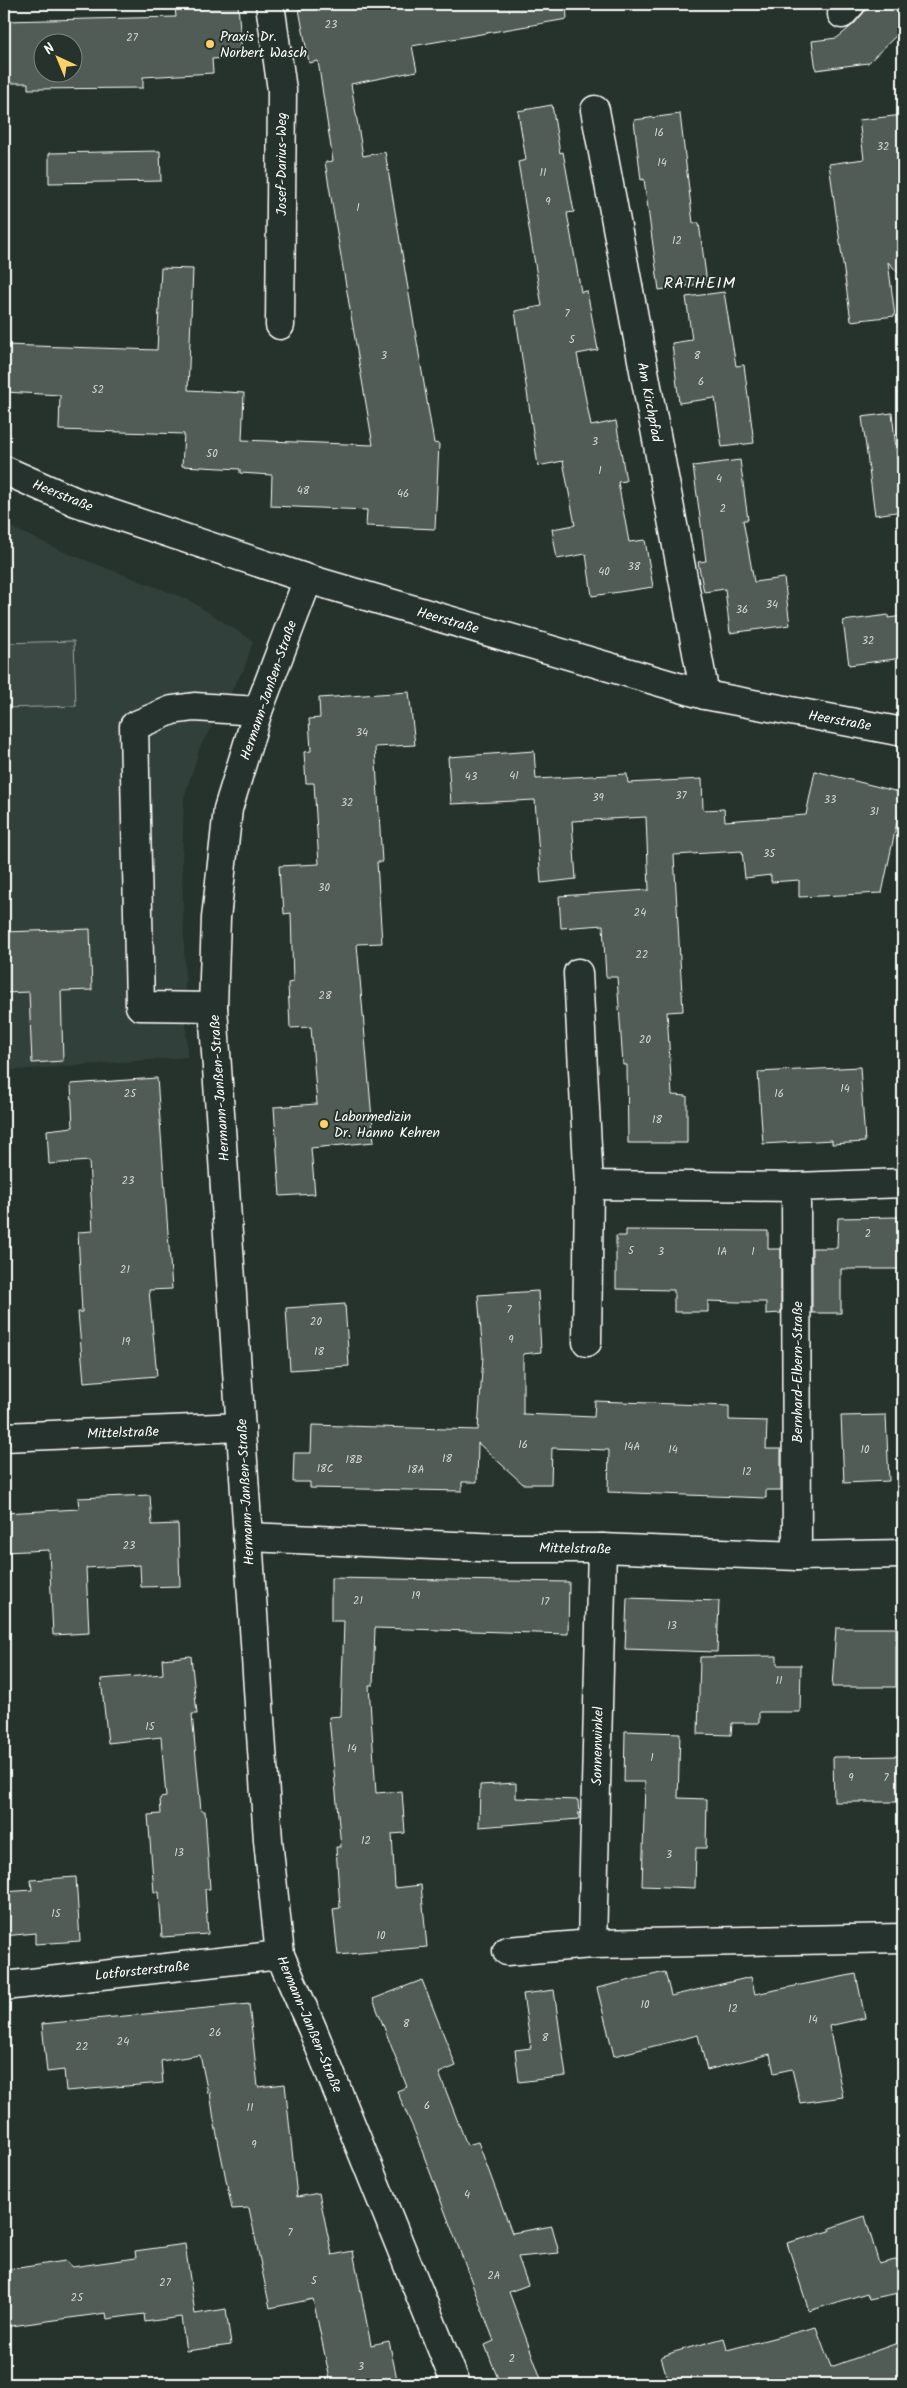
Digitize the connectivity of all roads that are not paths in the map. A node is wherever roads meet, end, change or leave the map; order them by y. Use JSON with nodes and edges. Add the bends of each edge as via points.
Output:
{"nodes":[{"id":1,"x":270,"y":4,"type":"edge"},
{"id":2,"x":595,"y":110,"type":"dead end"},
{"id":3,"x":280,"y":325,"type":"dead end"},
{"id":4,"x":4,"y":470,"type":"edge"},
{"id":5,"x":308,"y":579,"type":"junction"},
{"id":6,"x":705,"y":695,"type":"junction"},
{"id":7,"x":258,"y":711,"type":"junction"},
{"id":8,"x":903,"y":732,"type":"edge"},
{"id":9,"x":578,"y":973,"type":"dead end"},
{"id":10,"x":213,"y":1007,"type":"junction"},
{"id":11,"x":903,"y":1183,"type":"edge"},
{"id":12,"x":589,"y":1185,"type":"junction"},
{"id":13,"x":796,"y":1187,"type":"junction"},
{"id":14,"x":587,"y":1342,"type":"dead end"},
{"id":15,"x":241,"y":1427,"type":"junction"},
{"id":16,"x":4,"y":1437,"type":"edge"},
{"id":17,"x":247,"y":1536,"type":"junction"},
{"id":18,"x":602,"y":1548,"type":"junction"},
{"id":19,"x":903,"y":1554,"type":"edge"},
{"id":20,"x":797,"y":1556,"type":"junction"},
{"id":21,"x":903,"y":1938,"type":"edge"},
{"id":22,"x":592,"y":1944,"type":"junction"},
{"id":23,"x":507,"y":1952,"type":"dead end"},
{"id":24,"x":280,"y":1955,"type":"junction"},
{"id":25,"x":4,"y":1986,"type":"edge"},
{"id":26,"x":456,"y":2384,"type":"edge"}],
"edges":[{"from":1,"to":3,"type":"street","name":"Josef-Darius-Weg","via":[[282,90]]},
{"from":2,"to":6,"type":"street","name":"Am Kirchpfad"},
{"from":4,"to":5,"type":"street","name":"Heerstraße","via":[[76,502]]},
{"from":5,"to":6,"type":"street","name":"Heerstraße"},
{"from":5,"to":7,"type":"street","name":"Hermann-Janßen-Straße"},
{"from":6,"to":8,"type":"street","name":"Heerstraße"},
{"from":7,"to":10,"type":"street","name":"Hermann-Janßen-Straße","via":[[228,809],[216,918]]},
{"from":7,"to":10,"type":"street","via":[[194,707],[172,710],[134,726],[140,1006]]},
{"from":9,"to":12,"type":"street"},
{"from":10,"to":15,"type":"street","name":"Hermann-Janßen-Straße"},
{"from":11,"to":13,"type":"street"},
{"from":12,"to":13,"type":"street"},
{"from":12,"to":14,"type":"street"},
{"from":13,"to":20,"type":"street","name":"Bernhard-Elbern-Straße"},
{"from":15,"to":16,"type":"street","name":"Mittelstraße"},
{"from":15,"to":17,"type":"street","name":"Hermann-Janßen-Straße"},
{"from":17,"to":18,"type":"street","name":"Mittelstraße","via":[[502,1548]]},
{"from":17,"to":24,"type":"street","name":"Hermann-Janßen-Straße","via":[[268,1840]]},
{"from":18,"to":20,"type":"street","name":"Mittelstraße"},
{"from":18,"to":22,"type":"street","name":"Sonnenwinkel"},
{"from":19,"to":20,"type":"street","name":"Mittelstraße"},
{"from":21,"to":22,"type":"street"},
{"from":22,"to":23,"type":"street"},
{"from":24,"to":25,"type":"street","name":"Lotforsterstraße"},
{"from":24,"to":26,"type":"street","name":"Hermann-Janßen-Straße"}]}
